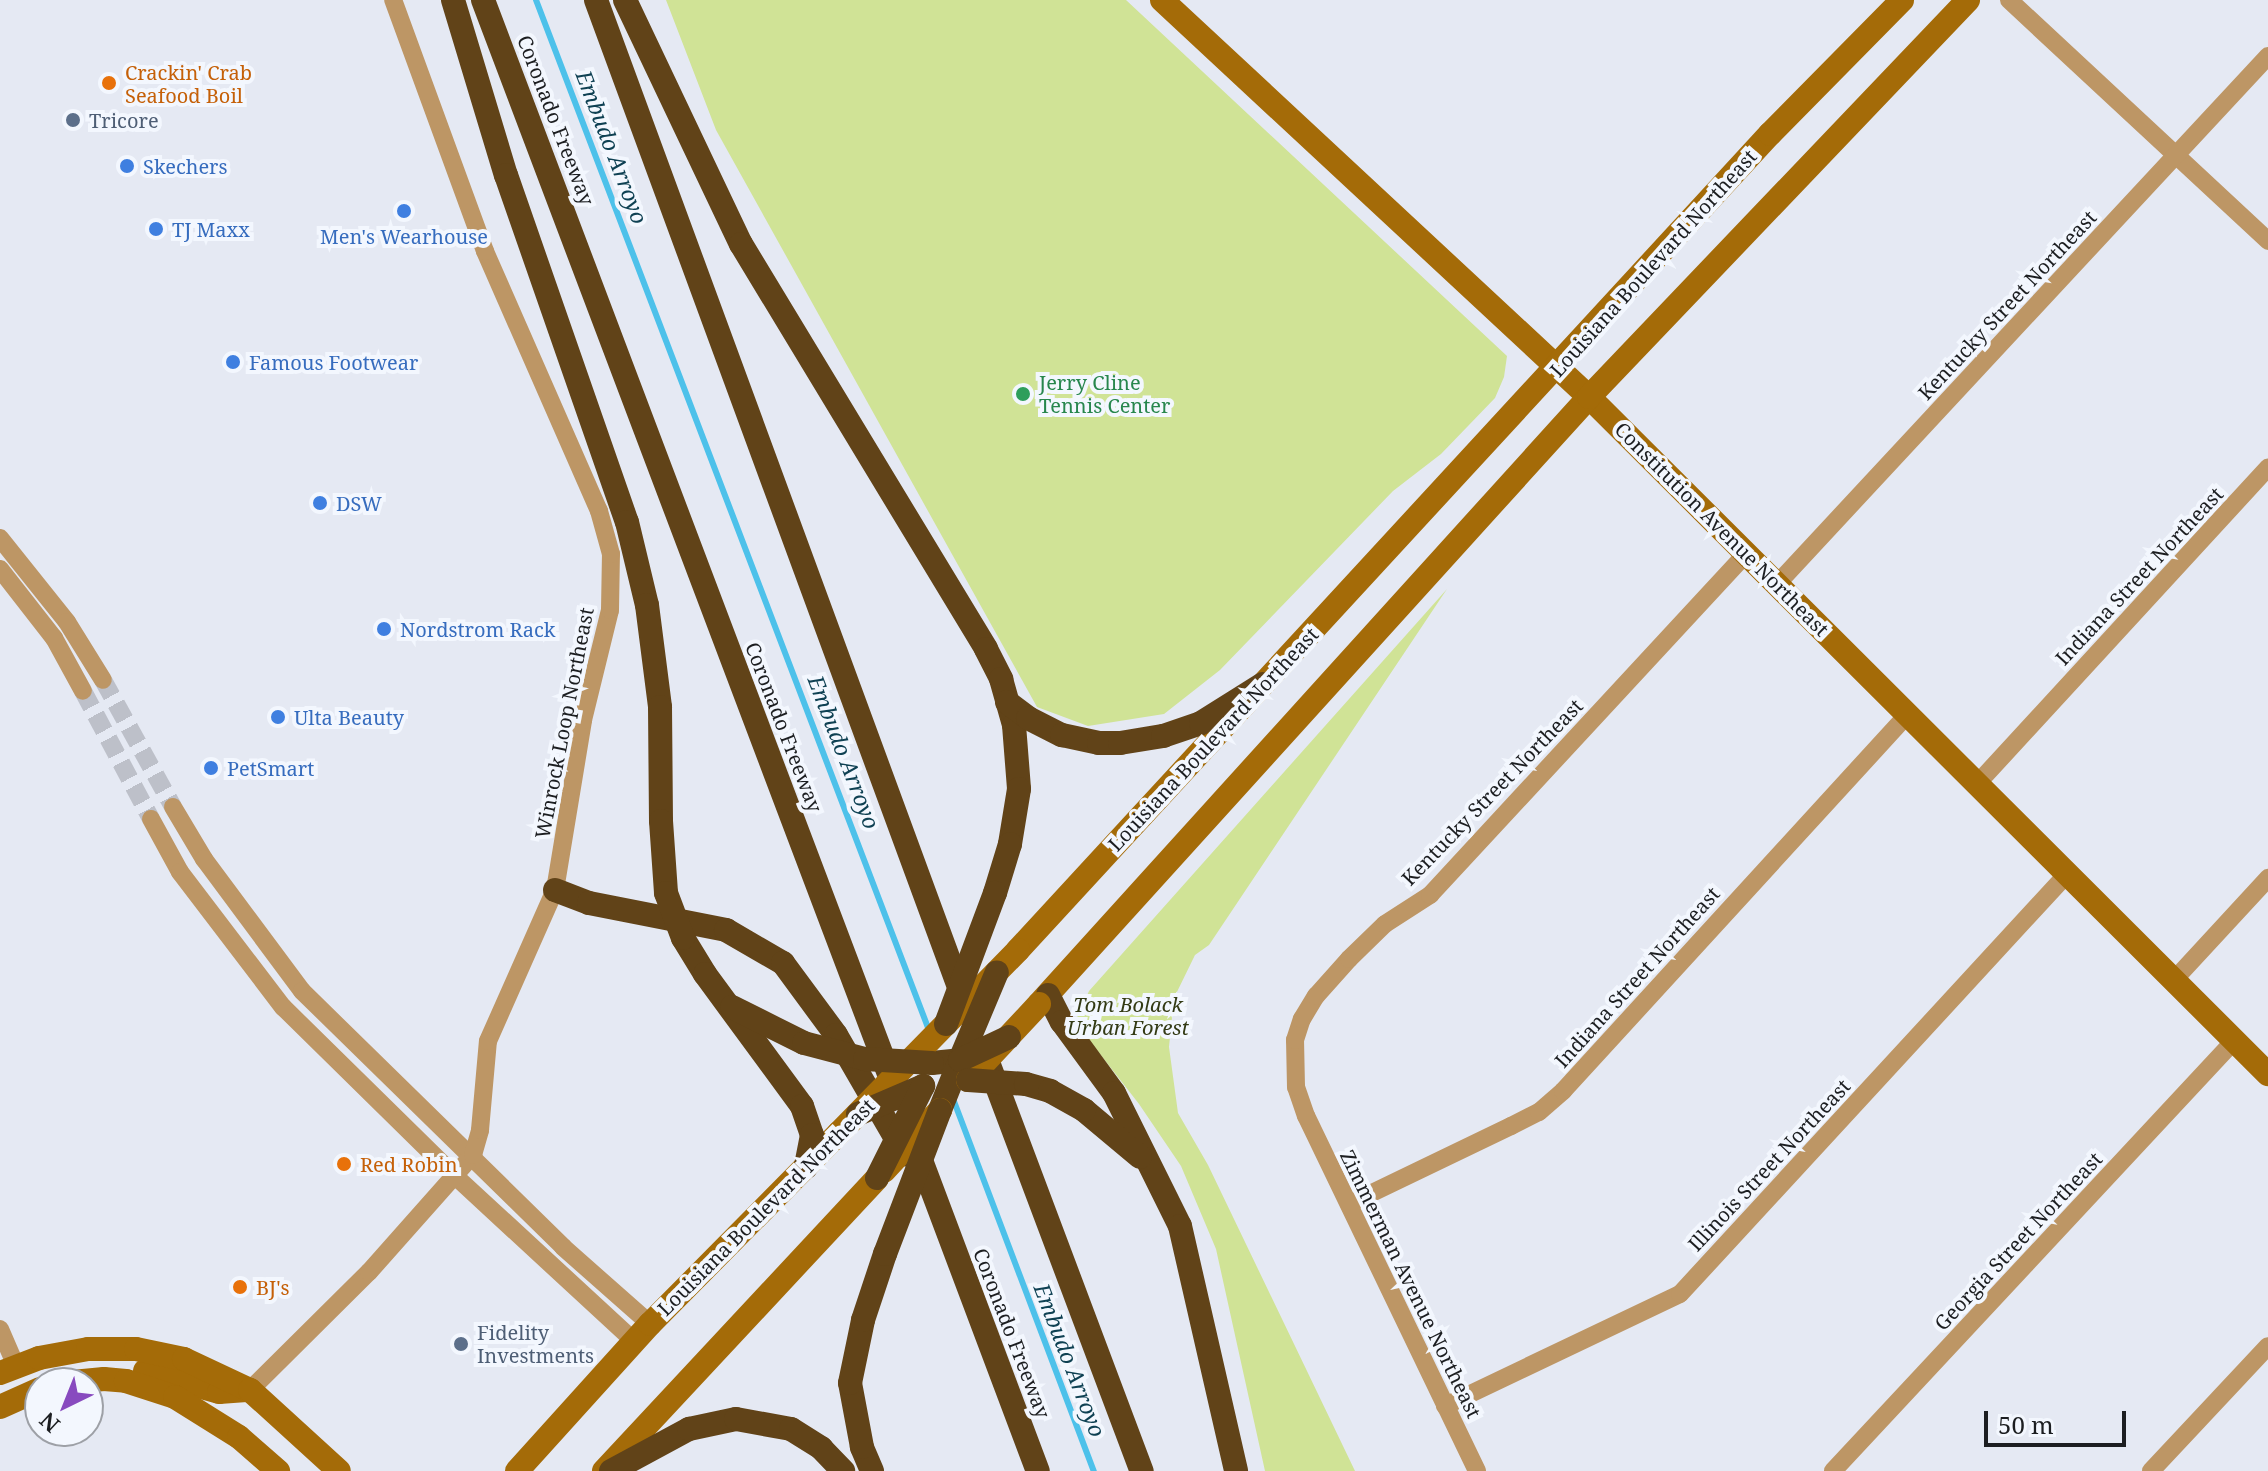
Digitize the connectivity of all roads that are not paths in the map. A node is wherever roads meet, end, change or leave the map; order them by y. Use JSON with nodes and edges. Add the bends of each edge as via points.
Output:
{"nodes":[{"id":1,"x":393,"y":0,"type":"edge"},
{"id":2,"x":453,"y":0,"type":"edge"},
{"id":3,"x":483,"y":0,"type":"edge"},
{"id":4,"x":596,"y":0,"type":"edge"},
{"id":5,"x":625,"y":0,"type":"edge"},
{"id":6,"x":1162,"y":0,"type":"edge"},
{"id":7,"x":1902,"y":0,"type":"edge"},
{"id":8,"x":1968,"y":0,"type":"edge"},
{"id":9,"x":2009,"y":0,"type":"edge"},
{"id":10,"x":2268,"y":56,"type":"edge"},
{"id":11,"x":2175,"y":156,"type":"junction"},
{"id":12,"x":2268,"y":241,"type":"edge"},
{"id":13,"x":1558,"y":368,"type":"junction"},
{"id":14,"x":1589,"y":397,"type":"junction"},
{"id":15,"x":2268,"y":468,"type":"edge"},
{"id":16,"x":0,"y":538,"type":"edge"},
{"id":17,"x":1747,"y":553,"type":"junction"},
{"id":18,"x":0,"y":569,"type":"edge"},
{"id":19,"x":1777,"y":584,"type":"junction"},
{"id":20,"x":46,"y":594,"type":"junction"},
{"id":21,"x":25,"y":600,"type":"junction"},
{"id":22,"x":103,"y":680,"type":"tunnel mouth"},
{"id":23,"x":1263,"y":684,"type":"junction"},
{"id":24,"x":83,"y":691,"type":"tunnel mouth"},
{"id":25,"x":1007,"y":702,"type":"junction"},
{"id":26,"x":1908,"y":714,"type":"junction"},
{"id":27,"x":1977,"y":784,"type":"junction"},
{"id":28,"x":173,"y":807,"type":"tunnel mouth"},
{"id":29,"x":151,"y":819,"type":"tunnel mouth"},
{"id":30,"x":2067,"y":874,"type":"junction"},
{"id":31,"x":2268,"y":878,"type":"edge"},
{"id":32,"x":555,"y":890,"type":"junction"},
{"id":33,"x":997,"y":972,"type":"junction"},
{"id":34,"x":2174,"y":980,"type":"junction"},
{"id":35,"x":1043,"y":1000,"type":"junction"},
{"id":36,"x":730,"y":1006,"type":"junction"},
{"id":37,"x":946,"y":1024,"type":"junction"},
{"id":38,"x":2234,"y":1041,"type":"junction"},
{"id":39,"x":920,"y":1062,"type":"junction"},
{"id":40,"x":960,"y":1074,"type":"junction"},
{"id":41,"x":2268,"y":1074,"type":"edge"},
{"id":42,"x":923,"y":1086,"type":"junction"},
{"id":43,"x":940,"y":1110,"type":"junction"},
{"id":44,"x":858,"y":1114,"type":"junction"},
{"id":45,"x":1306,"y":1116,"type":"joint"},
{"id":46,"x":473,"y":1155,"type":"junction"},
{"id":47,"x":1151,"y":1166,"type":"junction"},
{"id":48,"x":806,"y":1167,"type":"junction"},
{"id":49,"x":454,"y":1175,"type":"junction"},
{"id":50,"x":870,"y":1185,"type":"junction"},
{"id":51,"x":1349,"y":1204,"type":"junction"},
{"id":52,"x":943,"y":1219,"type":"junction"},
{"id":53,"x":0,"y":1329,"type":"edge"},
{"id":54,"x":642,"y":1332,"type":"junction"},
{"id":55,"x":2268,"y":1346,"type":"edge"},
{"id":56,"x":104,"y":1369,"type":"edge"},
{"id":57,"x":8,"y":1370,"type":"edge"},
{"id":58,"x":104,"y":1379,"type":"edge"},
{"id":59,"x":250,"y":1390,"type":"junction"},
{"id":60,"x":24,"y":1396,"type":"edge"},
{"id":61,"x":1445,"y":1406,"type":"junction"},
{"id":62,"x":0,"y":1407,"type":"edge"},
{"id":63,"x":278,"y":1471,"type":"edge"},
{"id":64,"x":339,"y":1471,"type":"edge"},
{"id":65,"x":517,"y":1471,"type":"edge"},
{"id":66,"x":604,"y":1471,"type":"edge"},
{"id":67,"x":611,"y":1471,"type":"edge"},
{"id":68,"x":843,"y":1471,"type":"edge"},
{"id":69,"x":872,"y":1471,"type":"edge"},
{"id":70,"x":1038,"y":1471,"type":"edge"},
{"id":71,"x":1142,"y":1471,"type":"edge"},
{"id":72,"x":1236,"y":1471,"type":"edge"},
{"id":73,"x":1477,"y":1471,"type":"edge"},
{"id":74,"x":1833,"y":1471,"type":"edge"},
{"id":75,"x":2151,"y":1471,"type":"edge"}],
"edges":[{"from":1,"to":32,"type":"street","name":"Winrock Loop Northeast","via":[[485,251],[599,511],[611,554],[610,610],[583,720]]},
{"from":2,"to":36,"type":"highway","bridge":true,"via":[[506,175],[627,522],[647,605],[660,707],[666,893],[683,938]]},
{"from":3,"to":52,"type":"highway","name":"Coronado Freeway"},
{"from":4,"to":71,"type":"highway","via":[[946,956]]},
{"from":5,"to":25,"type":"highway","via":[[741,244],[986,649]]},
{"from":6,"to":13,"type":"main road","name":"Constitution Avenue Northeast"},
{"from":7,"to":13,"type":"main road","name":"Louisiana Boulevard Northeast","via":[[1770,134]]},
{"from":8,"to":14,"type":"main road","name":"Louisiana Boulevard Northeast"},
{"from":9,"to":11,"type":"street"},
{"from":10,"to":11,"type":"street","name":"Kentucky Street Northeast"},
{"from":11,"to":12,"type":"street"},
{"from":11,"to":19,"type":"street","name":"Kentucky Street Northeast"},
{"from":13,"to":14,"type":"main road","name":"Constitution Avenue Northeast"},
{"from":13,"to":23,"type":"main road","name":"Louisiana Boulevard Northeast"},
{"from":14,"to":17,"type":"main road","name":"Constitution Avenue Northeast"},
{"from":14,"to":35,"type":"main road","name":"Louisiana Boulevard Northeast"},
{"from":15,"to":27,"type":"street","name":"Indiana Street Northeast"},
{"from":16,"to":20,"type":"street"},
{"from":17,"to":19,"type":"main road","name":"Constitution Avenue Northeast"},
{"from":17,"to":45,"type":"street","name":"Kentucky Street Northeast","via":[[1430,895],[1385,924],[1316,996],[1295,1040],[1296,1087]]},
{"from":18,"to":21,"type":"street"},
{"from":19,"to":26,"type":"main road","name":"Constitution Avenue Northeast"},
{"from":20,"to":21,"type":"street"},
{"from":20,"to":22,"type":"street"},
{"from":21,"to":24,"type":"street","via":[[54,638]]},
{"from":23,"to":25,"type":"highway","via":[[1201,723],[1120,743],[1062,735]]},
{"from":23,"to":33,"type":"main road","name":"Louisiana Boulevard Northeast","bridge":true},
{"from":25,"to":37,"type":"highway","bridge":true,"via":[[1019,758],[1010,844]]},
{"from":26,"to":27,"type":"main road","name":"Constitution Avenue Northeast"},
{"from":26,"to":51,"type":"street","name":"Indiana Street Northeast","via":[[1563,1091],[1525,1119]]},
{"from":27,"to":30,"type":"main road","name":"Constitution Avenue Northeast"},
{"from":28,"to":46,"type":"street","via":[[204,859],[302,991]]},
{"from":29,"to":49,"type":"street","via":[[180,872],[283,1007]]},
{"from":30,"to":34,"type":"main road","name":"Constitution Avenue Northeast"},
{"from":30,"to":61,"type":"street","name":"Illinois Street Northeast","via":[[1680,1294]]},
{"from":31,"to":34,"type":"street"},
{"from":32,"to":46,"type":"street","name":"Winrock Loop Northeast","via":[[488,1041]]},
{"from":32,"to":52,"type":"highway","via":[[589,903],[726,930],[783,963],[836,1035]]},
{"from":33,"to":37,"type":"main road","name":"Louisiana Boulevard Northeast","bridge":true},
{"from":33,"to":40,"type":"highway","bridge":true},
{"from":34,"to":38,"type":"main road","name":"Constitution Avenue Northeast"},
{"from":35,"to":40,"type":"main road","name":"Louisiana Boulevard Northeast","bridge":true,"via":[[1009,1037]]},
{"from":35,"to":47,"type":"highway","via":[[1114,1093]]},
{"from":36,"to":39,"type":"highway","bridge":true,"via":[[839,1055]]},
{"from":36,"to":48,"type":"highway","via":[[807,1118],[812,1135]]},
{"from":37,"to":39,"type":"main road","name":"Louisiana Boulevard Northeast","bridge":true},
{"from":38,"to":41,"type":"main road","name":"Constitution Avenue Northeast"},
{"from":38,"to":74,"type":"street","name":"Georgia Street Northeast"},
{"from":39,"to":40,"type":"highway"},
{"from":39,"to":42,"type":"highway"},
{"from":39,"to":44,"type":"main road","name":"Louisiana Boulevard Northeast","bridge":true},
{"from":40,"to":42,"type":"highway"},
{"from":40,"to":43,"type":"main road","name":"Louisiana Boulevard Northeast"},
{"from":40,"to":47,"type":"highway","bridge":true,"via":[[1050,1091],[1084,1110]]},
{"from":42,"to":44,"type":"highway","bridge":true},
{"from":42,"to":50,"type":"highway","bridge":true},
{"from":43,"to":50,"type":"main road","name":"Louisiana Boulevard Northeast","bridge":true},
{"from":43,"to":69,"type":"highway","bridge":true,"via":[[856,1346],[850,1383]]},
{"from":44,"to":48,"type":"main road","name":"Louisiana Boulevard Northeast","bridge":true},
{"from":45,"to":51,"type":"street","name":"Zimmerman Avenue Northeast"},
{"from":46,"to":49,"type":"street"},
{"from":46,"to":54,"type":"street"},
{"from":47,"to":72,"type":"highway","via":[[1187,1251]]},
{"from":48,"to":54,"type":"main road","name":"Louisiana Boulevard Northeast"},
{"from":49,"to":54,"type":"street"},
{"from":49,"to":59,"type":"street","via":[[369,1272]]},
{"from":50,"to":66,"type":"main road","name":"Louisiana Boulevard Northeast"},
{"from":51,"to":61,"type":"street","name":"Zimmerman Avenue Northeast"},
{"from":52,"to":70,"type":"highway","name":"Coronado Freeway"},
{"from":53,"to":57,"type":"street"},
{"from":54,"to":65,"type":"main road","name":"Louisiana Boulevard Northeast"},
{"from":55,"to":75,"type":"street"},
{"from":56,"to":59,"type":"main road","via":[[129,1367],[219,1392]]},
{"from":57,"to":59,"type":"main road","via":[[76,1350],[136,1349],[184,1359]]},
{"from":58,"to":63,"type":"main road","via":[[175,1397],[239,1437]]},
{"from":59,"to":64,"type":"main road"},
{"from":60,"to":62,"type":"main road"},
{"from":61,"to":73,"type":"street","name":"Zimmerman Avenue Northeast"},
{"from":67,"to":68,"type":"highway","via":[[689,1429],[736,1419],[791,1429],[821,1448]]}]}
